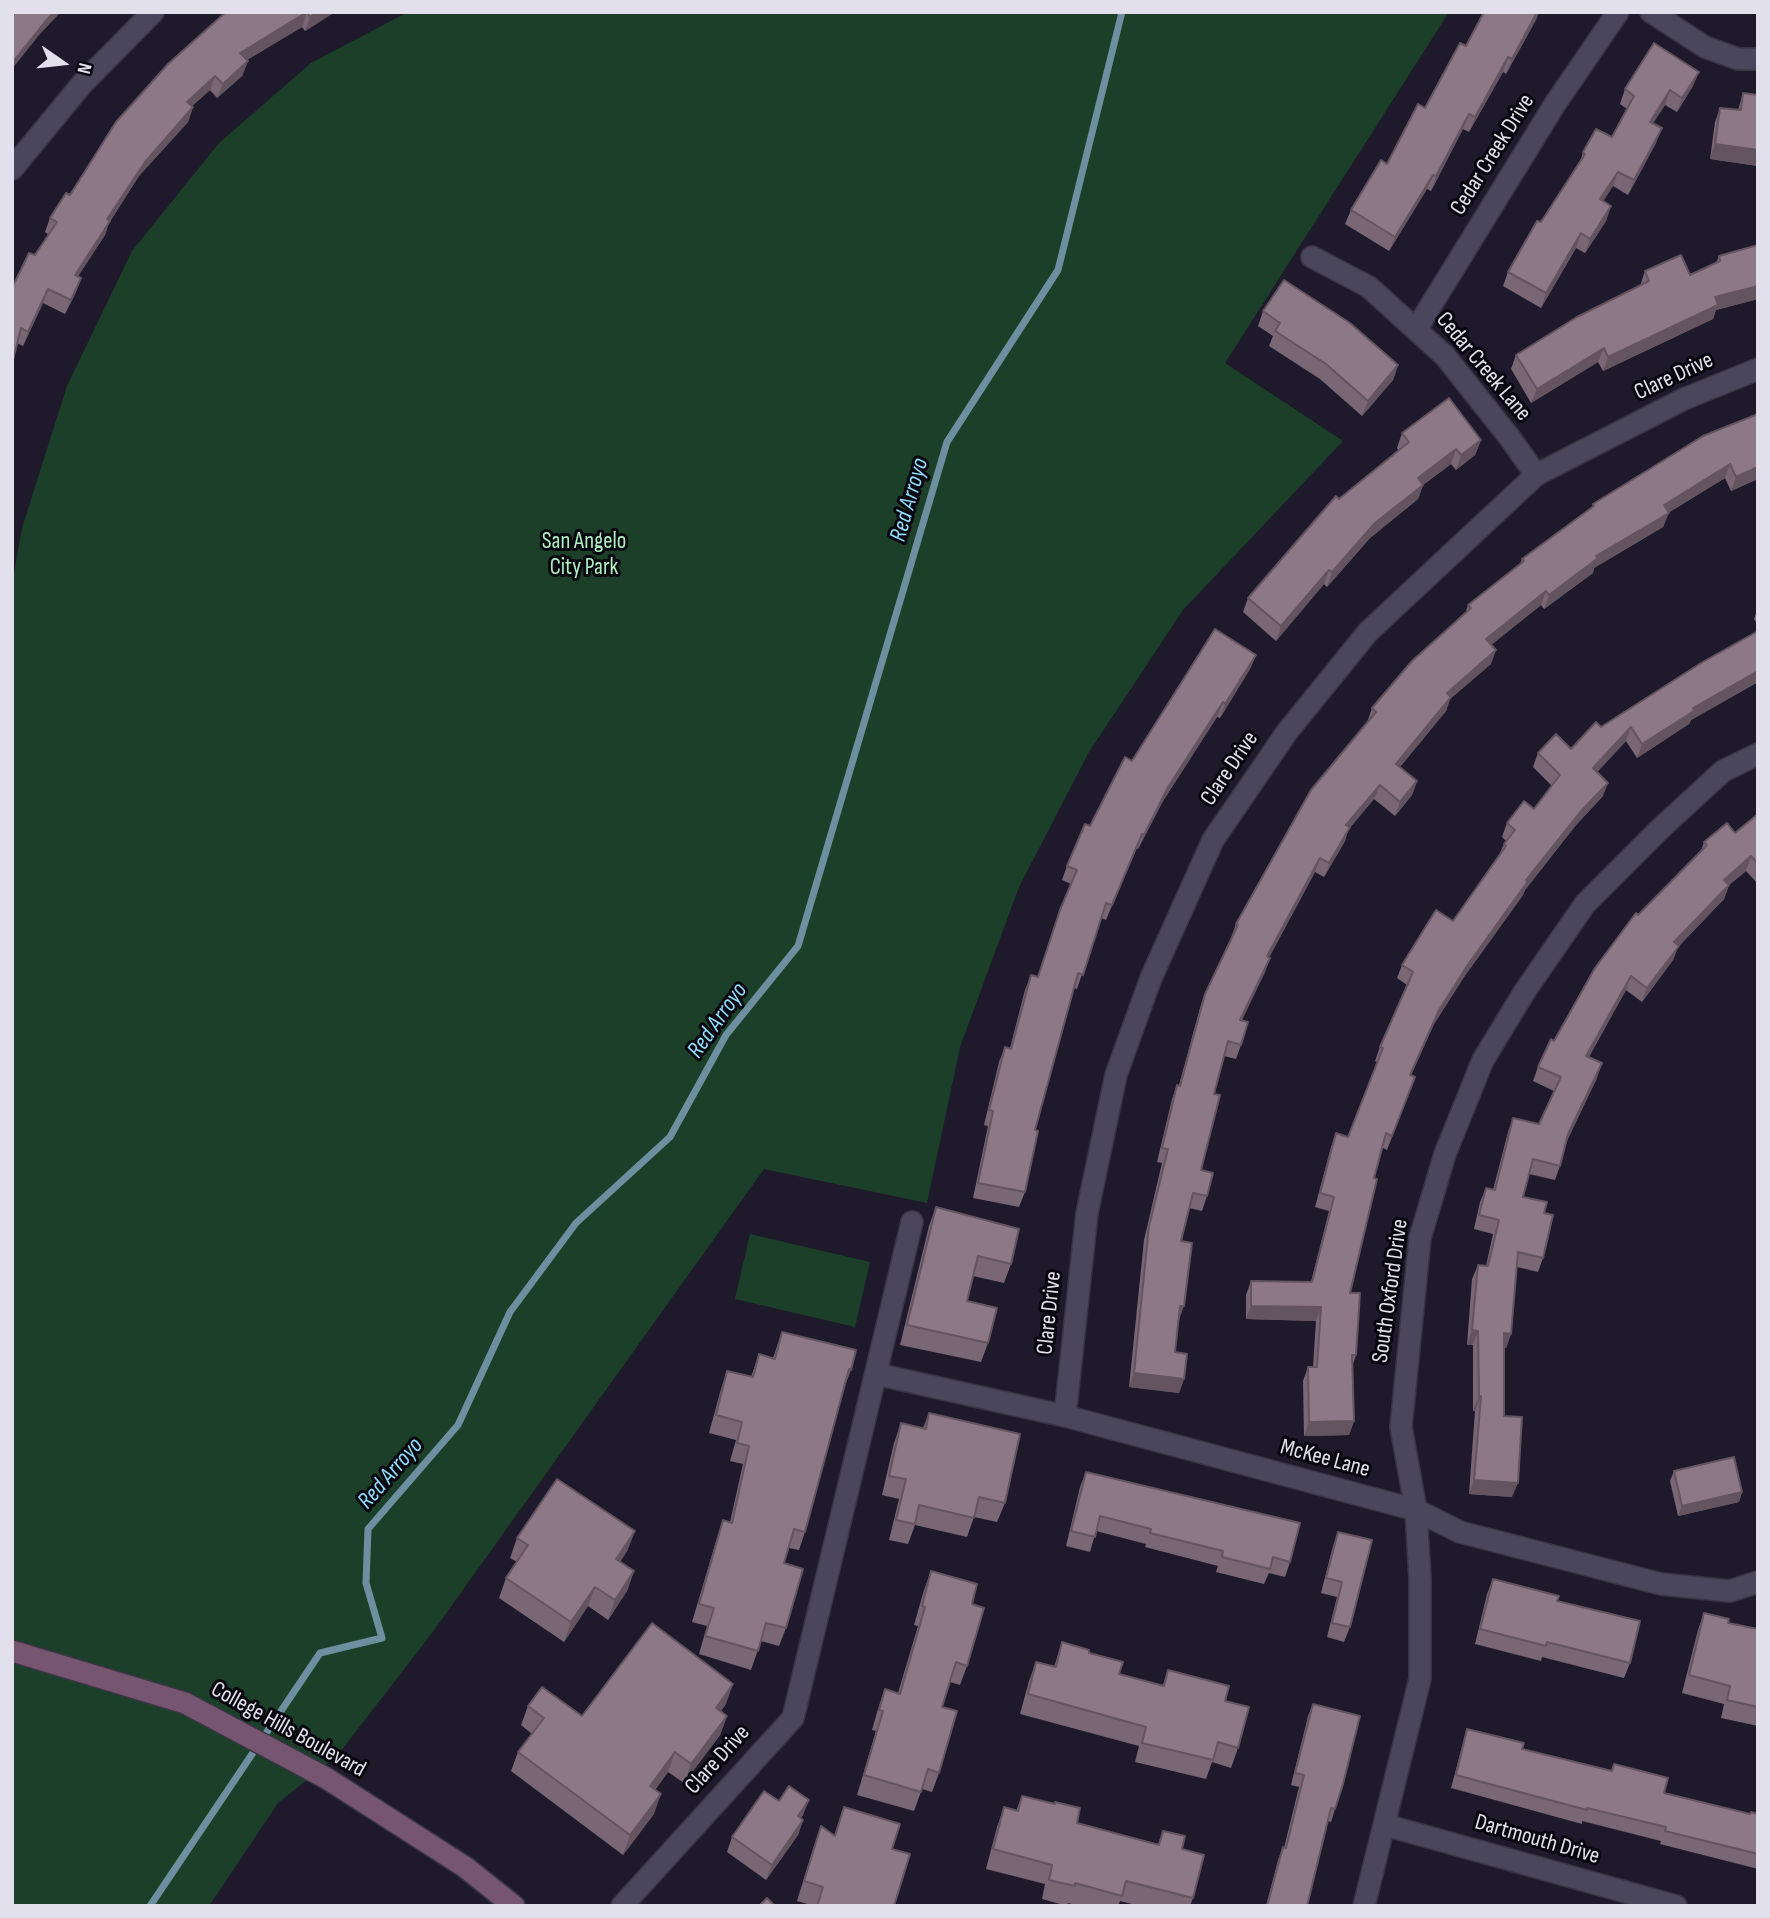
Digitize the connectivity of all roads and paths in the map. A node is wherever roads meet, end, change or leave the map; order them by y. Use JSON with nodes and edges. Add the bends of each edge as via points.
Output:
{"nodes":[{"id":1,"x":153,"y":12,"type":"edge"},
{"id":2,"x":1618,"y":12,"type":"edge"},
{"id":3,"x":1651,"y":12,"type":"edge"},
{"id":4,"x":1758,"y":59,"type":"edge"},
{"id":5,"x":12,"y":169,"type":"edge"},
{"id":6,"x":1312,"y":257,"type":"dead end"},
{"id":7,"x":1417,"y":328,"type":"junction"},
{"id":8,"x":1758,"y":369,"type":"edge"},
{"id":9,"x":1535,"y":475,"type":"junction"},
{"id":10,"x":1758,"y":754,"type":"edge"},
{"id":11,"x":912,"y":1222,"type":"dead end"},
{"id":12,"x":876,"y":1374,"type":"junction"},
{"id":13,"x":1065,"y":1416,"type":"junction"},
{"id":14,"x":1416,"y":1510,"type":"junction"},
{"id":15,"x":1758,"y":1582,"type":"edge"},
{"id":16,"x":12,"y":1651,"type":"edge"},
{"id":17,"x":1385,"y":1825,"type":"junction"},
{"id":18,"x":1671,"y":1905,"type":"edge"},
{"id":19,"x":514,"y":1906,"type":"edge"},
{"id":20,"x":622,"y":1906,"type":"edge"},
{"id":21,"x":1364,"y":1906,"type":"edge"}],
"edges":[{"from":1,"to":5,"type":"street","via":[[82,84]]},
{"from":2,"to":7,"type":"street","name":"Cedar Creek Drive","via":[[1555,104]]},
{"from":3,"to":4,"type":"street","via":[[1705,47],[1738,59]]},
{"from":6,"to":7,"type":"street","name":"Cedar Creek Lane","via":[[1369,287]]},
{"from":7,"to":9,"type":"street","name":"Cedar Creek Lane","via":[[1476,394]]},
{"from":8,"to":9,"type":"street","name":"Clare Drive","via":[[1684,399]]},
{"from":9,"to":13,"type":"street","name":"Clare Drive","via":[[1368,632],[1287,732],[1213,840],[1152,978],[1116,1075],[1087,1213]]},
{"from":10,"to":14,"type":"street","name":"South Oxford Drive","via":[[1723,771],[1584,904],[1483,1060],[1445,1154],[1420,1238],[1401,1427]]},
{"from":11,"to":12,"type":"street","name":"Clare Drive"},
{"from":12,"to":13,"type":"street","name":"McKee Lane"},
{"from":12,"to":20,"type":"street","name":"Clare Drive","via":[[793,1718]]},
{"from":13,"to":14,"type":"street","name":"McKee Lane"},
{"from":14,"to":15,"type":"street","name":"McKee Lane","via":[[1460,1532],[1661,1584],[1730,1591]]},
{"from":14,"to":17,"type":"street","name":"South Oxford Drive","via":[[1420,1679]]},
{"from":16,"to":19,"type":"street","name":"College Hills Boulevard","via":[[186,1703],[326,1778],[465,1867]]},
{"from":17,"to":18,"type":"street","name":"Dartmouth Drive"},
{"from":17,"to":21,"type":"street","name":"South Oxford Drive"}]}
